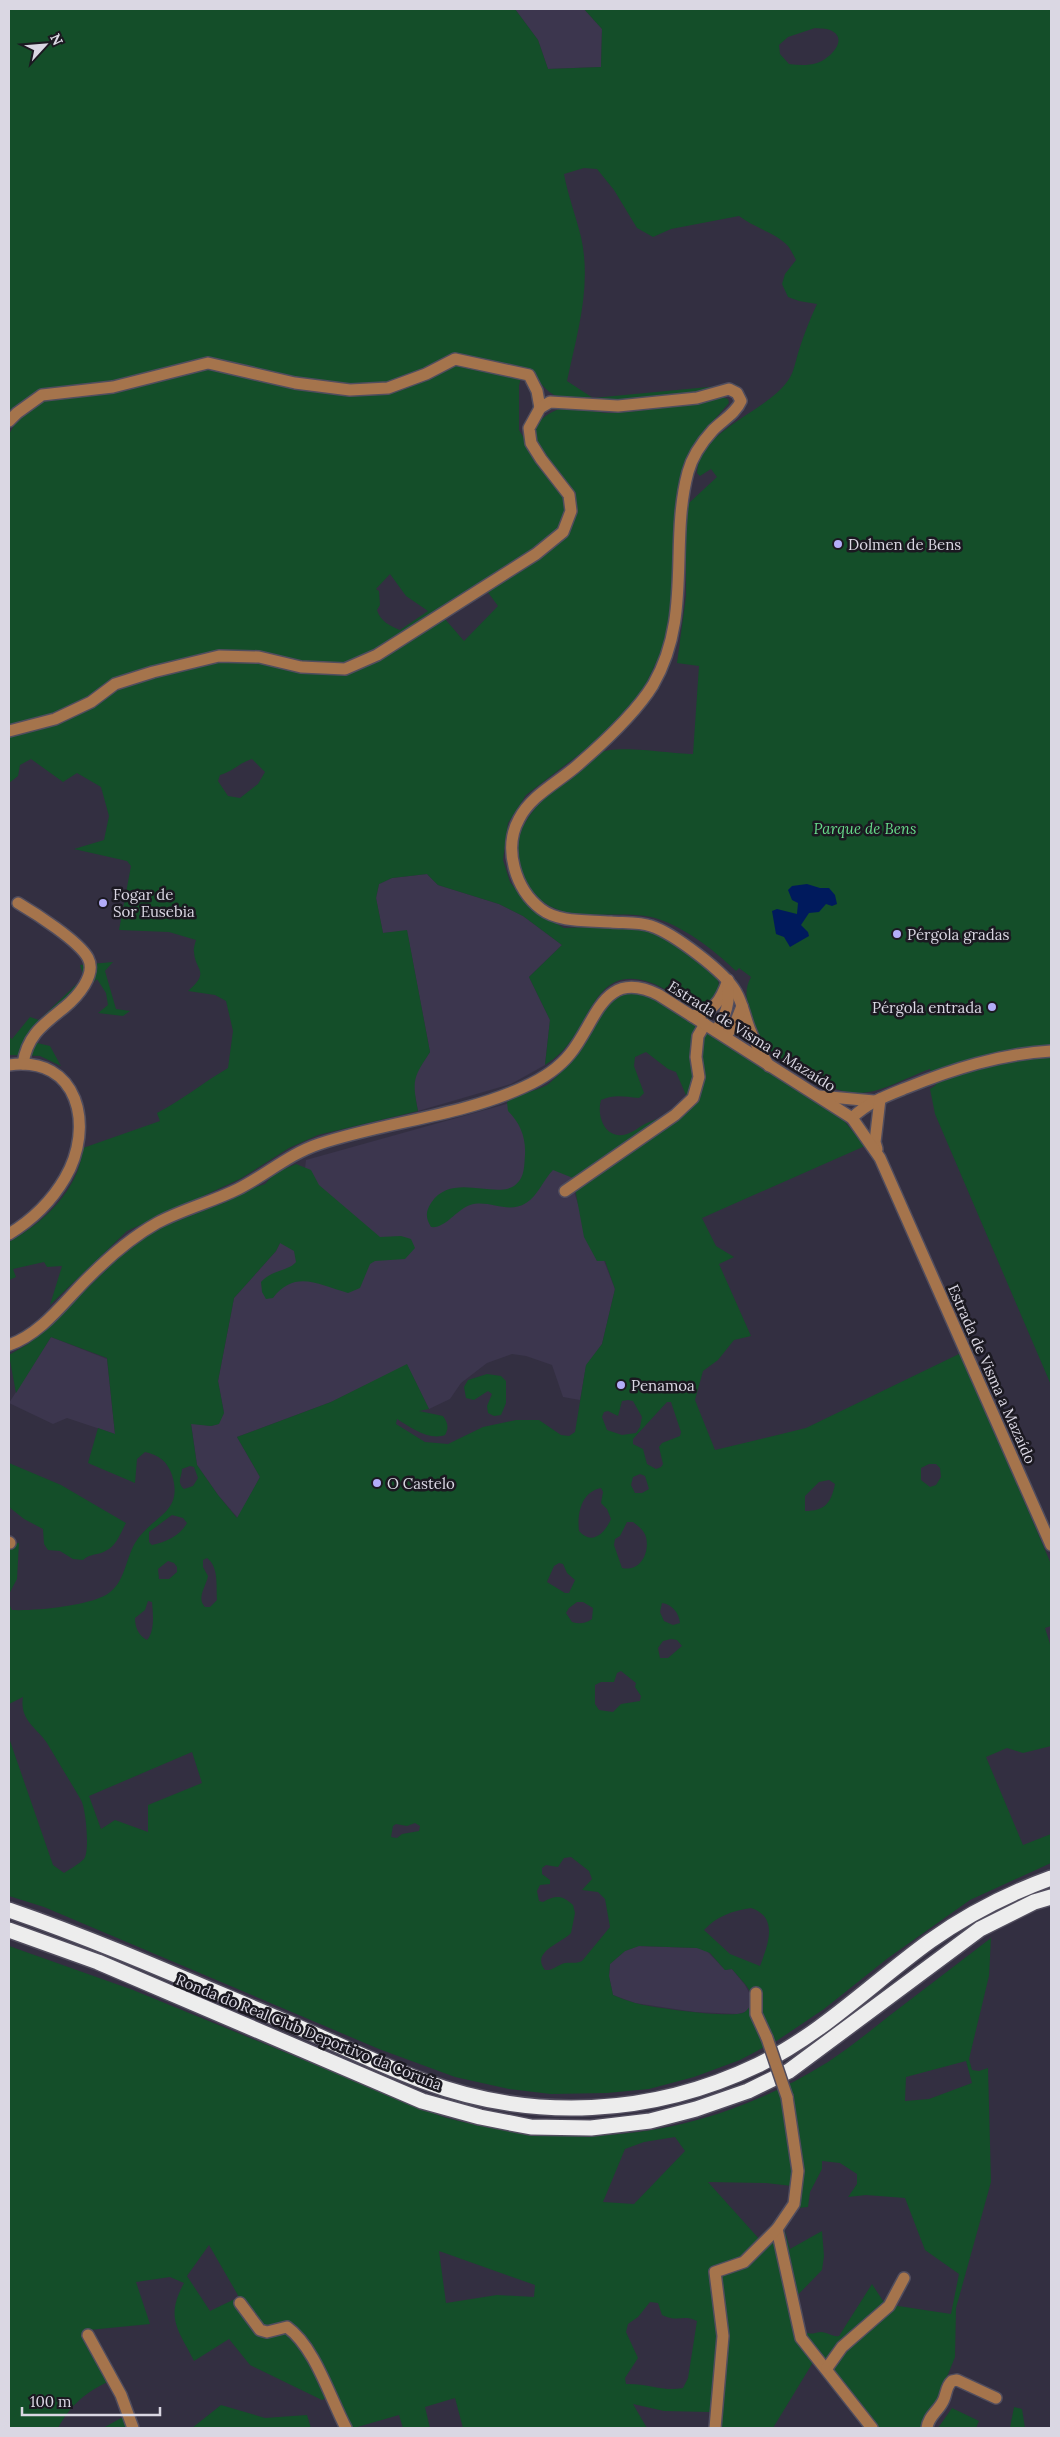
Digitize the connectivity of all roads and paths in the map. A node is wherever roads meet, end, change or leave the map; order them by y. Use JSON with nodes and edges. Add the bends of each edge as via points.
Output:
{"nodes":[{"id":1,"x":540,"y":408,"type":"junction"},
{"id":2,"x":9,"y":421,"type":"edge"},
{"id":3,"x":9,"y":731,"type":"edge"},
{"id":4,"x":18,"y":903,"type":"dead end"},
{"id":5,"x":728,"y":980,"type":"junction"},
{"id":6,"x":742,"y":1006,"type":"junction"},
{"id":7,"x":692,"y":1016,"type":"junction"},
{"id":8,"x":704,"y":1024,"type":"junction"},
{"id":9,"x":720,"y":1034,"type":"junction"},
{"id":10,"x":1051,"y":1051,"type":"edge"},
{"id":11,"x":23,"y":1064,"type":"junction"},
{"id":12,"x":9,"y":1065,"type":"edge"},
{"id":13,"x":769,"y":1066,"type":"junction"},
{"id":14,"x":819,"y":1096,"type":"junction"},
{"id":15,"x":877,"y":1100,"type":"junction"},
{"id":16,"x":852,"y":1118,"type":"junction"},
{"id":17,"x":880,"y":1158,"type":"junction"},
{"id":18,"x":566,"y":1191,"type":"dead end"},
{"id":19,"x":9,"y":1234,"type":"edge"},
{"id":20,"x":9,"y":1345,"type":"edge"},
{"id":21,"x":1051,"y":1545,"type":"edge"},
{"id":22,"x":1051,"y":1878,"type":"edge"},
{"id":23,"x":1051,"y":1897,"type":"edge"},
{"id":24,"x":9,"y":1910,"type":"edge"},
{"id":25,"x":9,"y":1930,"type":"edge"},
{"id":26,"x":756,"y":1993,"type":"dead end"},
{"id":27,"x":777,"y":2229,"type":"junction"},
{"id":28,"x":904,"y":2278,"type":"dead end"},
{"id":29,"x":240,"y":2302,"type":"dead end"},
{"id":30,"x":88,"y":2336,"type":"dead end"},
{"id":31,"x":827,"y":2368,"type":"junction"},
{"id":32,"x":996,"y":2398,"type":"dead end"},
{"id":33,"x":133,"y":2428,"type":"edge"},
{"id":34,"x":346,"y":2428,"type":"edge"},
{"id":35,"x":715,"y":2428,"type":"edge"},
{"id":36,"x":872,"y":2428,"type":"edge"},
{"id":37,"x":927,"y":2428,"type":"edge"}],
"edges":[{"from":1,"to":2,"type":"street","via":[[537,391],[529,375],[455,358],[426,374],[388,388],[350,390],[295,383],[208,363],[113,387],[42,396]]},
{"from":1,"to":3,"type":"street","via":[[529,428],[531,443],[569,495],[571,511],[563,532],[536,554],[378,655],[345,669],[301,667],[259,657],[219,656],[115,684],[91,702],[55,719]]},
{"from":1,"to":5,"type":"street","via":[[550,402],[618,406],[697,398],[729,389],[741,400],[738,408],[713,430],[688,470],[681,521],[679,597],[667,653],[652,685],[633,710],[579,764],[534,799],[518,819],[511,844],[514,869],[526,893],[540,909],[557,918],[651,926],[692,951]]},
{"from":4,"to":11,"type":"street","via":[[72,942],[88,958],[90,968],[88,979],[69,1003],[40,1027],[26,1047]]},
{"from":5,"to":6,"type":"street"},
{"from":5,"to":7,"type":"street","via":[[714,1007]]},
{"from":5,"to":9,"type":"street","via":[[730,998]]},
{"from":6,"to":9,"type":"street","via":[[734,1026]]},
{"from":6,"to":13,"type":"street","via":[[751,1033]]},
{"from":7,"to":8,"type":"street","name":"Estrada de Visma a Mazaído"},
{"from":7,"to":20,"type":"street","name":"Estrada de Visma a Mazaído","via":[[650,990],[617,990],[602,1001],[572,1052],[545,1076],[519,1090],[320,1144],[294,1155],[240,1188],[158,1223],[112,1255],[36,1330]]},
{"from":8,"to":9,"type":"street","name":"Estrada de Visma a Mazaído"},
{"from":8,"to":18,"type":"street","via":[[698,1036],[698,1077],[693,1098],[669,1119]]},
{"from":9,"to":13,"type":"street","name":"Estrada de Visma a Mazaído"},
{"from":10,"to":15,"type":"street","via":[[1004,1056],[967,1065]]},
{"from":11,"to":12,"type":"street"},
{"from":11,"to":19,"type":"street","via":[[46,1067],[66,1082],[76,1102],[78,1141],[70,1169],[58,1190],[40,1211]]},
{"from":13,"to":14,"type":"street","name":"Estrada de Visma a Mazaído"},
{"from":14,"to":15,"type":"street"},
{"from":14,"to":16,"type":"street","name":"Estrada de Visma a Mazaído"},
{"from":15,"to":16,"type":"street"},
{"from":15,"to":17,"type":"street","via":[[875,1142]]},
{"from":16,"to":17,"type":"street","name":"Estrada de Visma a Mazaído"},
{"from":17,"to":21,"type":"street","name":"Estrada de Visma a Mazaído"},
{"from":22,"to":24,"type":"highway","name":"Ronda do Real Club Deportivo da Coruña","via":[[977,1910],[929,1942],[824,2025],[758,2065],[678,2096],[631,2105],[558,2109],[488,2099],[425,2081],[103,1945]]},
{"from":23,"to":25,"type":"highway","name":"Ronda do Real Club Deportivo da Coruña","via":[[980,1929],[789,2071],[748,2091],[696,2109],[650,2121],[591,2128],[531,2127],[422,2101],[98,1962]]},
{"from":26,"to":27,"type":"street","bridge":true,"via":[[756,2014],[787,2097],[794,2140],[797,2189],[790,2214]]},
{"from":27,"to":31,"type":"street","via":[[801,2338]]},
{"from":27,"to":35,"type":"street","via":[[744,2262],[715,2272],[722,2336]]},
{"from":28,"to":31,"type":"street","via":[[889,2306],[842,2348]]},
{"from":29,"to":34,"type":"street","via":[[260,2330],[268,2332],[287,2327],[294,2332],[313,2358]]},
{"from":30,"to":33,"type":"street","via":[[121,2394]]},
{"from":31,"to":36,"type":"street"},
{"from":32,"to":37,"type":"street","via":[[952,2380],[944,2401]]}]}
